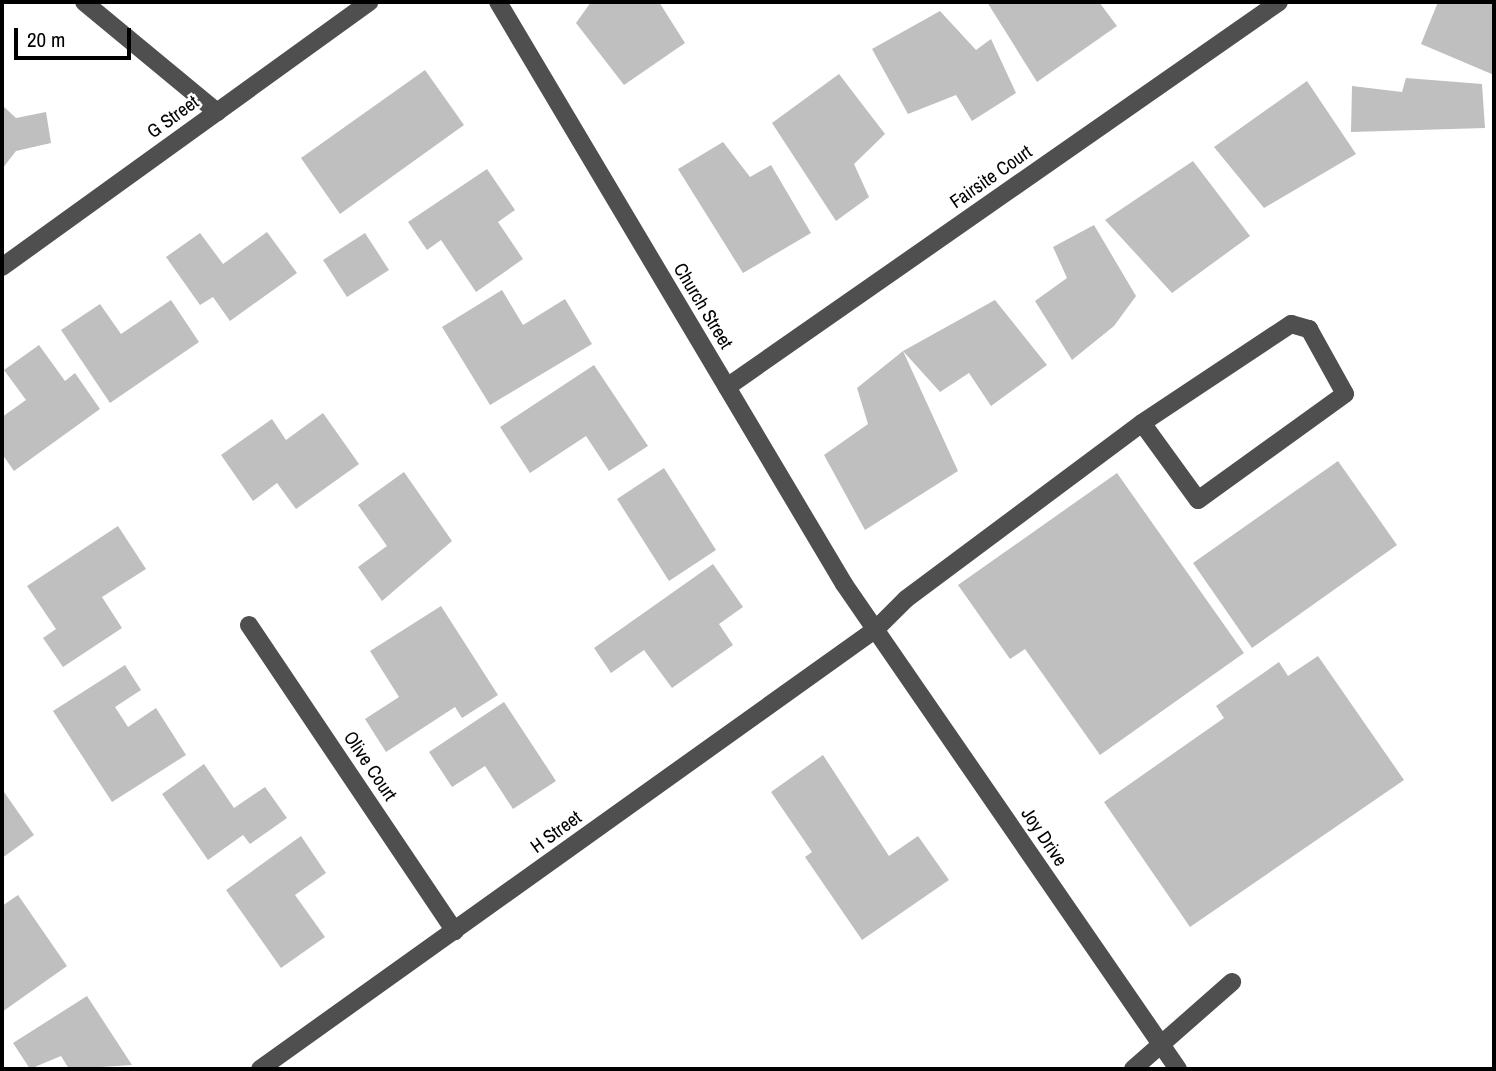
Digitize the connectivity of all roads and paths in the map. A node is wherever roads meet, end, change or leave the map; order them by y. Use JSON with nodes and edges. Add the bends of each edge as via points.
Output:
{"nodes":[{"id":1,"x":84,"y":2,"type":"edge"},
{"id":2,"x":370,"y":2,"type":"edge"},
{"id":3,"x":498,"y":2,"type":"edge"},
{"id":4,"x":1279,"y":2,"type":"edge"},
{"id":5,"x":217,"y":112,"type":"junction"},
{"id":6,"x":2,"y":267,"type":"edge"},
{"id":7,"x":727,"y":387,"type":"junction"},
{"id":8,"x":1142,"y":423,"type":"junction"},
{"id":9,"x":249,"y":625,"type":"dead end"},
{"id":10,"x":876,"y":629,"type":"junction"},
{"id":11,"x":455,"y":930,"type":"junction"},
{"id":12,"x":1232,"y":982,"type":"dead end"},
{"id":13,"x":1163,"y":1047,"type":"junction"},
{"id":14,"x":260,"y":1069,"type":"edge"},
{"id":15,"x":1133,"y":1069,"type":"edge"},
{"id":16,"x":1178,"y":1069,"type":"edge"}],
"edges":[{"from":1,"to":5,"type":"street"},
{"from":2,"to":5,"type":"street","name":"G Street"},
{"from":3,"to":7,"type":"street","name":"Church Street"},
{"from":4,"to":7,"type":"street","name":"Fairsite Court"},
{"from":5,"to":6,"type":"street","name":"G Street"},
{"from":7,"to":10,"type":"street","name":"Church Street"},
{"from":8,"to":8,"type":"street","name":"H Street","via":[[1302,322],[1345,394],[1198,500]]},
{"from":8,"to":10,"type":"street","name":"H Street","via":[[906,599]]},
{"from":9,"to":11,"type":"street","name":"Olive Court"},
{"from":10,"to":11,"type":"street","name":"H Street"},
{"from":10,"to":13,"type":"street","name":"Joy Drive"},
{"from":11,"to":14,"type":"street","name":"H Street"},
{"from":12,"to":13,"type":"street"},
{"from":13,"to":15,"type":"street"},
{"from":13,"to":16,"type":"street","name":"Joy Drive"}]}
